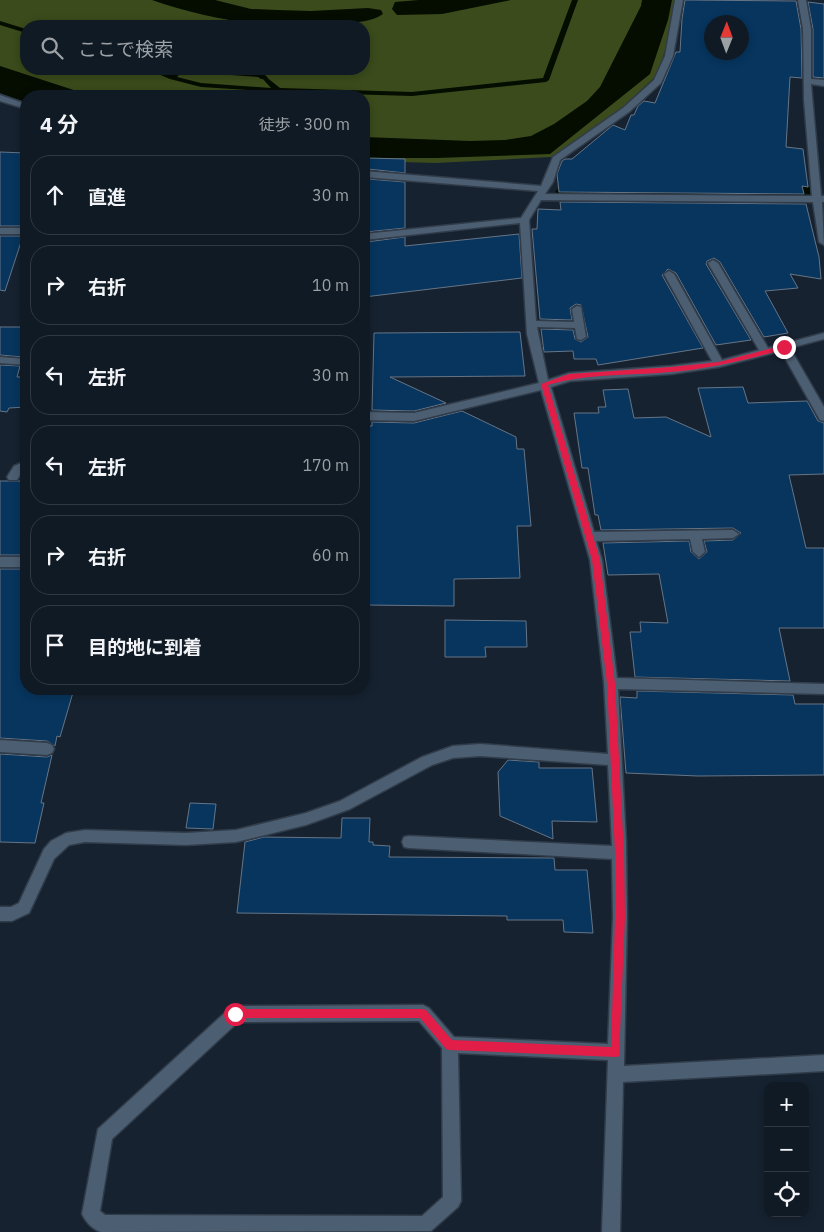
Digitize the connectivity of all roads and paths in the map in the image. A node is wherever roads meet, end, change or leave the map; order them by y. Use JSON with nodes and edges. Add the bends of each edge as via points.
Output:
{"nodes":[{"id":1,"x":679,"y":0,"type":"edge"},
{"id":2,"x":802,"y":0,"type":"edge"},
{"id":3,"x":807,"y":81,"type":"junction"},
{"id":4,"x":824,"y":83,"type":"edge"},
{"id":5,"x":0,"y":98,"type":"edge"},
{"id":6,"x":9,"y":101,"type":"junction"},
{"id":7,"x":0,"y":104,"type":"edge"},
{"id":8,"x":20,"y":105,"type":"edge"},
{"id":9,"x":370,"y":175,"type":"edge"},
{"id":10,"x":541,"y":193,"type":"junction"},
{"id":11,"x":820,"y":199,"type":"edge"},
{"id":12,"x":524,"y":220,"type":"junction"},
{"id":13,"x":0,"y":231,"type":"edge"},
{"id":14,"x":20,"y":232,"type":"edge"},
{"id":15,"x":370,"y":236,"type":"edge"},
{"id":16,"x":824,"y":242,"type":"edge"},
{"id":17,"x":713,"y":263,"type":"dead end"},
{"id":18,"x":669,"y":274,"type":"dead end"},
{"id":19,"x":577,"y":309,"type":"dead end"},
{"id":20,"x":531,"y":324,"type":"junction"},
{"id":21,"x":579,"y":325,"type":"junction"},
{"id":22,"x":824,"y":336,"type":"edge"},
{"id":23,"x":581,"y":337,"type":"dead end"},
{"id":24,"x":784,"y":347,"type":"junction"},
{"id":25,"x":766,"y":353,"type":"junction"},
{"id":26,"x":0,"y":360,"type":"edge"},
{"id":27,"x":20,"y":362,"type":"edge"},
{"id":28,"x":719,"y":364,"type":"junction"},
{"id":29,"x":544,"y":384,"type":"junction"},
{"id":30,"x":370,"y":416,"type":"edge"},
{"id":31,"x":824,"y":417,"type":"edge"},
{"id":32,"x":20,"y":468,"type":"edge"},
{"id":33,"x":13,"y":477,"type":"dead end"},
{"id":34,"x":733,"y":534,"type":"dead end"},
{"id":35,"x":695,"y":535,"type":"junction"},
{"id":36,"x":589,"y":537,"type":"junction"},
{"id":37,"x":698,"y":552,"type":"dead end"},
{"id":38,"x":0,"y":562,"type":"edge"},
{"id":39,"x":20,"y":562,"type":"edge"},
{"id":40,"x":611,"y":684,"type":"junction"},
{"id":41,"x":824,"y":689,"type":"edge"},
{"id":42,"x":0,"y":746,"type":"edge"},
{"id":43,"x":47,"y":749,"type":"dead end"},
{"id":44,"x":614,"y":760,"type":"junction"},
{"id":45,"x":409,"y":842,"type":"dead end"},
{"id":46,"x":619,"y":853,"type":"junction"},
{"id":47,"x":0,"y":914,"type":"edge"},
{"id":48,"x":450,"y":1045,"type":"junction"},
{"id":49,"x":616,"y":1052,"type":"junction"},
{"id":50,"x":824,"y":1063,"type":"edge"},
{"id":51,"x":615,"y":1074,"type":"junction"},
{"id":52,"x":611,"y":1232,"type":"edge"}],
"edges":[{"from":1,"to":10,"type":"street","via":[[669,56],[658,81],[626,110],[556,159]]},
{"from":2,"to":3,"type":"street","via":[[806,12]]},
{"from":3,"to":4,"type":"street"},
{"from":3,"to":11,"type":"street"},
{"from":5,"to":6,"type":"street"},
{"from":6,"to":7,"type":"street"},
{"from":6,"to":8,"type":"street"},
{"from":9,"to":10,"type":"street"},
{"from":10,"to":11,"type":"street"},
{"from":10,"to":12,"type":"street"},
{"from":11,"to":16,"type":"street"},
{"from":12,"to":15,"type":"street"},
{"from":12,"to":20,"type":"street"},
{"from":13,"to":14,"type":"street"},
{"from":17,"to":25,"type":"street"},
{"from":18,"to":28,"type":"street"},
{"from":19,"to":21,"type":"street"},
{"from":20,"to":21,"type":"street"},
{"from":20,"to":29,"type":"street","via":[[538,369]]},
{"from":21,"to":23,"type":"street"},
{"from":22,"to":24,"type":"street"},
{"from":24,"to":25,"type":"street"},
{"from":24,"to":31,"type":"street"},
{"from":25,"to":28,"type":"street"},
{"from":26,"to":27,"type":"street"},
{"from":28,"to":29,"type":"street","via":[[569,376]]},
{"from":29,"to":30,"type":"street","via":[[524,392],[414,417]]},
{"from":29,"to":36,"type":"street"},
{"from":32,"to":33,"type":"street"},
{"from":34,"to":35,"type":"street"},
{"from":35,"to":36,"type":"street"},
{"from":35,"to":37,"type":"street"},
{"from":36,"to":40,"type":"street","via":[[596,560]]},
{"from":38,"to":39,"type":"street"},
{"from":40,"to":41,"type":"street"},
{"from":40,"to":44,"type":"street"},
{"from":42,"to":43,"type":"street"},
{"from":44,"to":46,"type":"street"},
{"from":44,"to":47,"type":"street","via":[[480,750],[453,752],[427,761],[345,805],[306,819],[236,836],[186,839],[85,836],[66,839],[49,854],[24,908],[12,914]]},
{"from":45,"to":46,"type":"street"},
{"from":46,"to":49,"type":"street"},
{"from":48,"to":48,"type":"street","via":[[423,1014],[235,1014],[104,1135],[91,1214],[102,1224],[425,1225],[452,1201]]},
{"from":48,"to":49,"type":"street"},
{"from":49,"to":51,"type":"street"},
{"from":50,"to":51,"type":"street"},
{"from":51,"to":52,"type":"street"}]}
